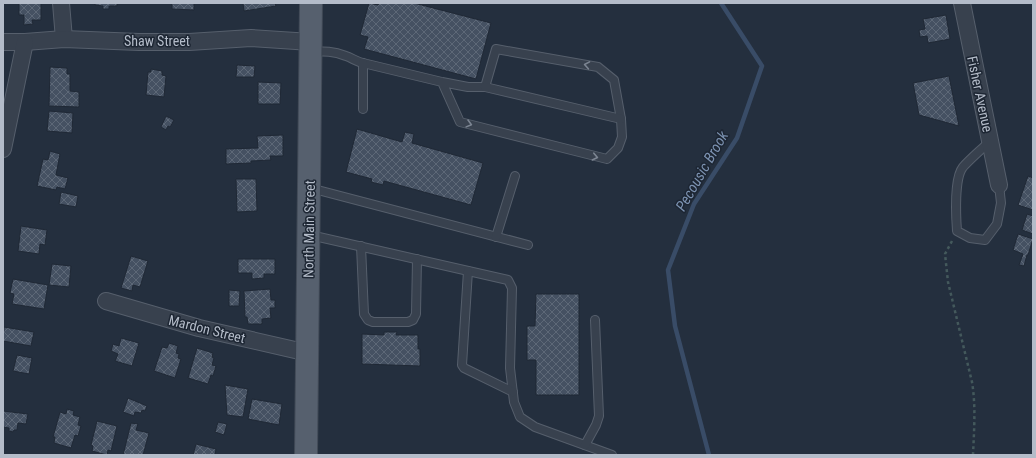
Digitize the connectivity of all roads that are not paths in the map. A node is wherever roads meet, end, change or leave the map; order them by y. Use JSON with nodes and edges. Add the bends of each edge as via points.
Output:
{"nodes":[{"id":1,"x":61,"y":3,"type":"edge"},
{"id":2,"x":311,"y":3,"type":"edge"},
{"id":3,"x":962,"y":3,"type":"edge"},
{"id":4,"x":64,"y":39,"type":"junction"},
{"id":5,"x":3,"y":42,"type":"edge"},
{"id":6,"x":25,"y":42,"type":"junction"},
{"id":7,"x":311,"y":47,"type":"junction"},
{"id":8,"x":363,"y":64,"type":"junction"},
{"id":9,"x":442,"y":82,"type":"junction"},
{"id":10,"x":485,"y":87,"type":"junction"},
{"id":11,"x":363,"y":109,"type":"dead end"},
{"id":12,"x":621,"y":119,"type":"junction"},
{"id":13,"x":990,"y":141,"type":"junction"},
{"id":14,"x":3,"y":149,"type":"edge"},
{"id":15,"x":515,"y":176,"type":"dead end"},
{"id":16,"x":1000,"y":185,"type":"joint"},
{"id":17,"x":310,"y":188,"type":"junction"},
{"id":18,"x":309,"y":234,"type":"junction"},
{"id":19,"x":496,"y":237,"type":"junction"},
{"id":20,"x":528,"y":245,"type":"dead end"},
{"id":21,"x":361,"y":246,"type":"junction"},
{"id":22,"x":417,"y":259,"type":"junction"},
{"id":23,"x":468,"y":271,"type":"junction"},
{"id":24,"x":106,"y":301,"type":"dead end"},
{"id":25,"x":595,"y":320,"type":"dead end"},
{"id":26,"x":308,"y":353,"type":"junction"},
{"id":27,"x":512,"y":392,"type":"junction"},
{"id":28,"x":585,"y":445,"type":"junction"},
{"id":29,"x":306,"y":455,"type":"edge"},
{"id":30,"x":612,"y":455,"type":"edge"}],
"edges":[{"from":1,"to":4,"type":"street"},
{"from":2,"to":7,"type":"main road","name":"North Main Street"},
{"from":3,"to":13,"type":"street","name":"Fisher Avenue"},
{"from":4,"to":6,"type":"street","name":"Shaw Street"},
{"from":4,"to":7,"type":"street","name":"Shaw Street","via":[[189,42],[251,38]]},
{"from":5,"to":6,"type":"street","name":"Shaw Street"},
{"from":6,"to":14,"type":"street"},
{"from":7,"to":8,"type":"lane","via":[[348,56]]},
{"from":7,"to":17,"type":"main road","name":"North Main Street"},
{"from":8,"to":9,"type":"lane"},
{"from":8,"to":11,"type":"lane"},
{"from":9,"to":10,"type":"lane"},
{"from":9,"to":12,"type":"lane","one_way":true,"via":[[460,122],[596,157],[607,159],[618,148],[622,137]]},
{"from":10,"to":12,"type":"lane"},
{"from":12,"to":10,"type":"lane","one_way":true,"via":[[614,80],[598,66],[496,49]]},
{"from":13,"to":16,"type":"street","name":"Fisher Avenue"},
{"from":13,"to":16,"type":"lane","via":[[962,168],[957,183],[957,231],[970,238],[985,240],[997,224],[1001,203]]},
{"from":15,"to":19,"type":"lane"},
{"from":17,"to":18,"type":"main road","name":"North Main Street"},
{"from":17,"to":19,"type":"lane"},
{"from":18,"to":21,"type":"lane"},
{"from":18,"to":26,"type":"main road","name":"North Main Street"},
{"from":19,"to":20,"type":"lane"},
{"from":21,"to":22,"type":"lane"},
{"from":21,"to":22,"type":"lane","via":[[364,314],[373,322],[413,320],[416,314]]},
{"from":22,"to":23,"type":"lane"},
{"from":23,"to":27,"type":"lane","via":[[462,366]]},
{"from":23,"to":27,"type":"lane","via":[[508,280],[512,288]]},
{"from":24,"to":26,"type":"street","name":"Mardon Street","via":[[199,328]]},
{"from":25,"to":28,"type":"lane","via":[[599,416]]},
{"from":26,"to":29,"type":"main road","name":"North Main Street"},
{"from":27,"to":28,"type":"lane","via":[[520,416],[535,427]]},
{"from":28,"to":30,"type":"lane"}]}
